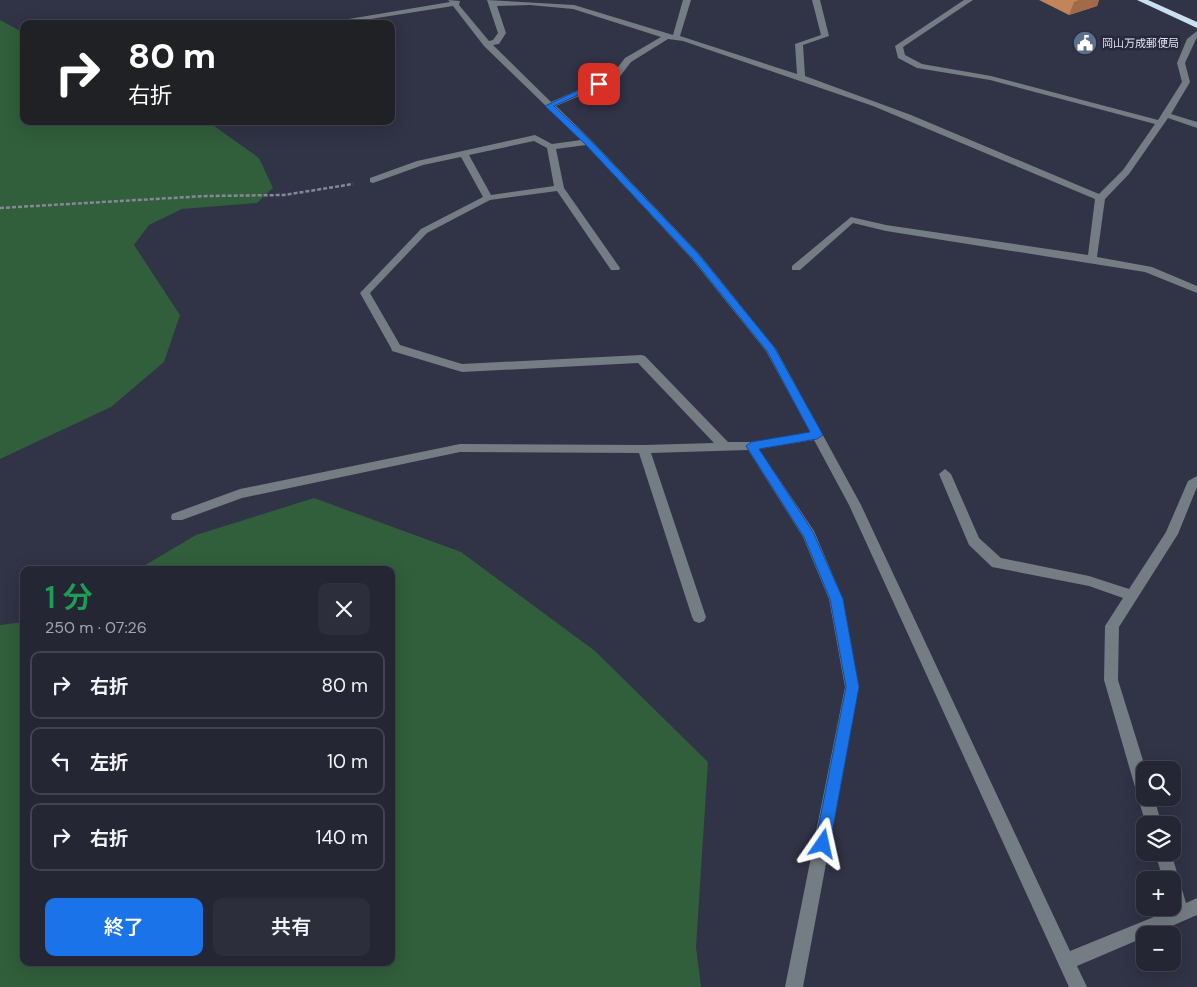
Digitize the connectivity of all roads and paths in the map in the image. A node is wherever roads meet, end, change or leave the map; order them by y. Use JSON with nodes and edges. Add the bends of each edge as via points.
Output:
{"nodes":[{"id":1,"x":687,"y":0,"type":"edge"},
{"id":2,"x":816,"y":0,"type":"edge"},
{"id":3,"x":969,"y":0,"type":"edge"},
{"id":4,"x":1141,"y":0,"type":"edge"},
{"id":5,"x":530,"y":1,"type":"edge"},
{"id":6,"x":454,"y":2,"type":"edge"},
{"id":7,"x":492,"y":2,"type":"edge"},
{"id":8,"x":347,"y":20,"type":"edge"},
{"id":9,"x":1197,"y":25,"type":"edge"},
{"id":10,"x":1197,"y":33,"type":"edge"},
{"id":11,"x":672,"y":37,"type":"junction"},
{"id":12,"x":488,"y":44,"type":"junction"},
{"id":13,"x":801,"y":77,"type":"junction"},
{"id":14,"x":549,"y":106,"type":"junction"},
{"id":15,"x":1166,"y":115,"type":"junction"},
{"id":16,"x":1160,"y":123,"type":"junction"},
{"id":17,"x":1197,"y":125,"type":"edge"},
{"id":18,"x":588,"y":142,"type":"junction"},
{"id":19,"x":551,"y":147,"type":"junction"},
{"id":20,"x":464,"y":154,"type":"junction"},
{"id":21,"x":373,"y":180,"type":"joint"},
{"id":22,"x":559,"y":188,"type":"junction"},
{"id":23,"x":488,"y":198,"type":"junction"},
{"id":24,"x":1100,"y":198,"type":"junction"},
{"id":25,"x":0,"y":208,"type":"edge"},
{"id":26,"x":1092,"y":259,"type":"junction"},
{"id":27,"x":615,"y":268,"type":"dead end"},
{"id":28,"x":796,"y":268,"type":"dead end"},
{"id":29,"x":1197,"y":290,"type":"edge"},
{"id":30,"x":817,"y":435,"type":"junction"},
{"id":31,"x":751,"y":446,"type":"junction"},
{"id":32,"x":726,"y":447,"type":"junction"},
{"id":33,"x":644,"y":449,"type":"junction"},
{"id":34,"x":945,"y":474,"type":"dead end"},
{"id":35,"x":1197,"y":481,"type":"edge"},
{"id":36,"x":177,"y":517,"type":"dead end"},
{"id":37,"x":1132,"y":596,"type":"junction"},
{"id":38,"x":698,"y":617,"type":"dead end"},
{"id":39,"x":1136,"y":763,"type":"edge"},
{"id":40,"x":1197,"y":906,"type":"edge"},
{"id":41,"x":1181,"y":914,"type":"edge"},
{"id":42,"x":1176,"y":916,"type":"edge"},
{"id":43,"x":1067,"y":961,"type":"junction"},
{"id":44,"x":794,"y":987,"type":"edge"},
{"id":45,"x":1078,"y":987,"type":"edge"}],
"edges":[{"from":1,"to":11,"type":"street"},
{"from":2,"to":13,"type":"street","via":[[825,36],[800,44]]},
{"from":3,"to":16,"type":"street","via":[[899,46],[901,56],[920,66],[991,78]]},
{"from":4,"to":9,"type":"highway"},
{"from":5,"to":7,"type":"street"},
{"from":5,"to":11,"type":"street","via":[[574,7]]},
{"from":6,"to":8,"type":"street"},
{"from":6,"to":12,"type":"street"},
{"from":7,"to":12,"type":"street","via":[[502,33],[496,42]]},
{"from":10,"to":15,"type":"street","via":[[1181,63],[1186,82]]},
{"from":11,"to":13,"type":"street"},
{"from":11,"to":14,"type":"street","via":[[628,60],[616,77]]},
{"from":12,"to":14,"type":"street"},
{"from":13,"to":24,"type":"street","via":[[938,129],[1024,169]]},
{"from":14,"to":18,"type":"street"},
{"from":15,"to":16,"type":"street"},
{"from":15,"to":17,"type":"street"},
{"from":16,"to":24,"type":"street","via":[[1126,172]]},
{"from":18,"to":19,"type":"street"},
{"from":18,"to":30,"type":"street","via":[[696,257],[771,349]]},
{"from":19,"to":20,"type":"street","via":[[534,138]]},
{"from":19,"to":22,"type":"street"},
{"from":20,"to":21,"type":"street","via":[[420,163]]},
{"from":20,"to":23,"type":"street"},
{"from":21,"to":25,"type":"path","via":[[284,195],[206,196]]},
{"from":22,"to":23,"type":"street"},
{"from":22,"to":27,"type":"street"},
{"from":23,"to":32,"type":"street","via":[[424,231],[365,293],[396,348],[462,368],[641,358]]},
{"from":24,"to":26,"type":"street"},
{"from":26,"to":28,"type":"street","via":[[851,220]]},
{"from":26,"to":29,"type":"street","via":[[1148,269]]},
{"from":30,"to":31,"type":"street"},
{"from":30,"to":43,"type":"street","via":[[855,505]]},
{"from":31,"to":32,"type":"street"},
{"from":31,"to":44,"type":"street","via":[[809,535],[836,599],[852,687]]},
{"from":32,"to":33,"type":"street"},
{"from":33,"to":36,"type":"street","via":[[460,448],[240,494]]},
{"from":33,"to":38,"type":"street"},
{"from":34,"to":37,"type":"street","via":[[974,541],[997,563],[1090,580]]},
{"from":35,"to":37,"type":"street","via":[[1192,484],[1172,534]]},
{"from":37,"to":39,"type":"street","via":[[1112,626],[1111,680]]},
{"from":40,"to":41,"type":"street"},
{"from":42,"to":43,"type":"street"},
{"from":43,"to":45,"type":"street"}]}
